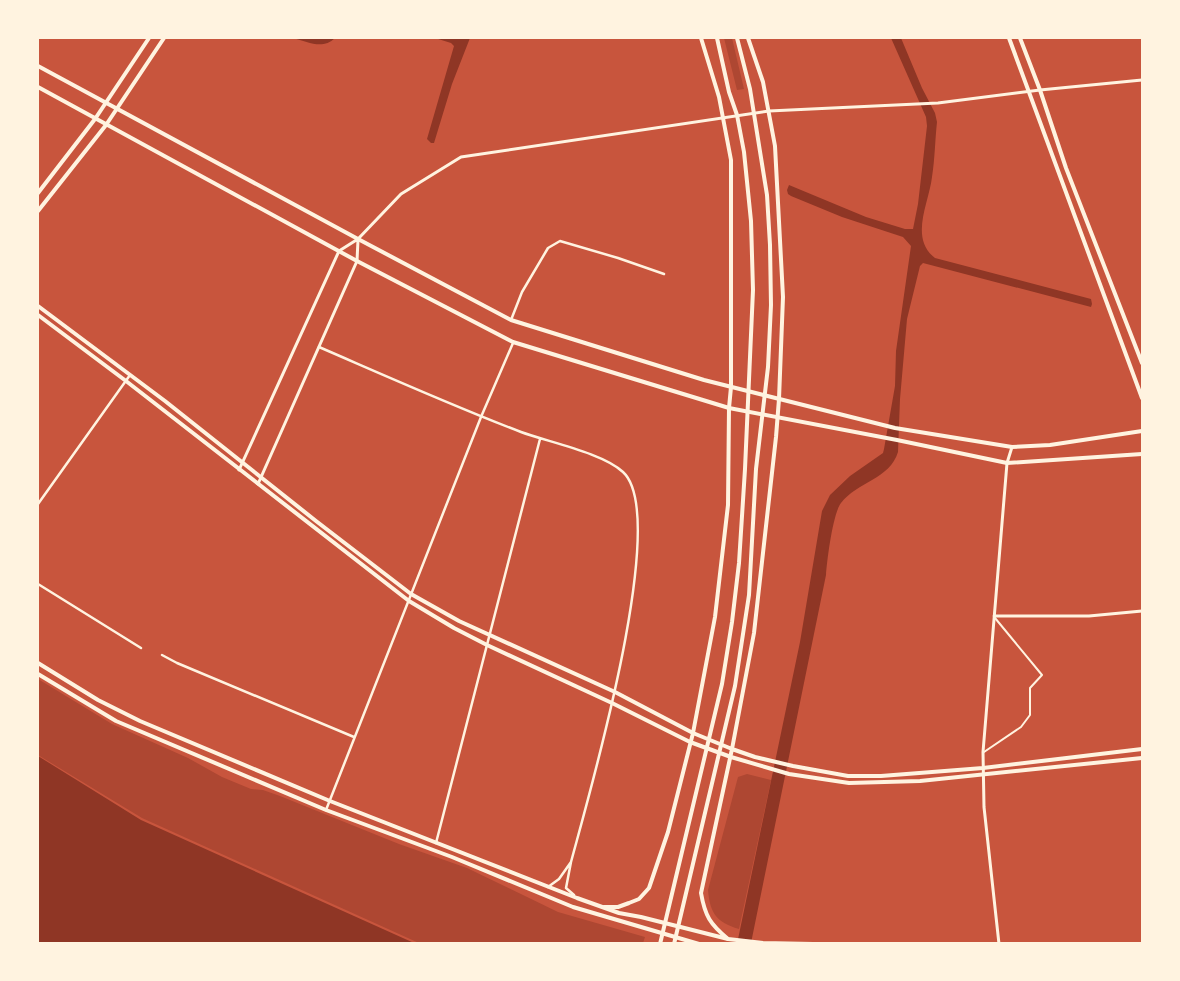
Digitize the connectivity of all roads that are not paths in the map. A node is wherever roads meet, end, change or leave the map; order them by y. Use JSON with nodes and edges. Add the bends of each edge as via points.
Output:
{"nodes":[{"id":1,"x":149,"y":38,"type":"edge"},
{"id":2,"x":164,"y":38,"type":"edge"},
{"id":3,"x":701,"y":38,"type":"edge"},
{"id":4,"x":716,"y":38,"type":"edge"},
{"id":5,"x":736,"y":38,"type":"edge"},
{"id":6,"x":748,"y":38,"type":"edge"},
{"id":7,"x":1010,"y":38,"type":"edge"},
{"id":8,"x":1020,"y":38,"type":"edge"},
{"id":9,"x":38,"y":66,"type":"edge"},
{"id":10,"x":1142,"y":80,"type":"edge"},
{"id":11,"x":38,"y":87,"type":"edge"},
{"id":12,"x":1040,"y":90,"type":"junction"},
{"id":13,"x":1030,"y":91,"type":"junction"},
{"id":14,"x":105,"y":104,"type":"junction"},
{"id":15,"x":116,"y":110,"type":"junction"},
{"id":16,"x":768,"y":111,"type":"junction"},
{"id":17,"x":753,"y":113,"type":"junction"},
{"id":18,"x":737,"y":116,"type":"junction"},
{"id":19,"x":723,"y":117,"type":"junction"},
{"id":20,"x":95,"y":119,"type":"junction"},
{"id":21,"x":106,"y":125,"type":"junction"},
{"id":22,"x":38,"y":193,"type":"edge"},
{"id":23,"x":38,"y":211,"type":"edge"},
{"id":24,"x":358,"y":239,"type":"junction"},
{"id":25,"x":339,"y":251,"type":"junction"},
{"id":26,"x":357,"y":261,"type":"junction"},
{"id":27,"x":664,"y":274,"type":"dead end"},
{"id":28,"x":38,"y":306,"type":"edge"},
{"id":29,"x":38,"y":315,"type":"edge"},
{"id":30,"x":511,"y":320,"type":"junction"},
{"id":31,"x":513,"y":342,"type":"junction"},
{"id":32,"x":319,"y":347,"type":"junction"},
{"id":33,"x":1142,"y":363,"type":"edge"},
{"id":34,"x":130,"y":375,"type":"junction"},
{"id":35,"x":126,"y":381,"type":"junction"},
{"id":36,"x":731,"y":387,"type":"junction"},
{"id":37,"x":749,"y":392,"type":"junction"},
{"id":38,"x":764,"y":396,"type":"junction"},
{"id":39,"x":1142,"y":398,"type":"edge"},
{"id":40,"x":779,"y":399,"type":"junction"},
{"id":41,"x":728,"y":408,"type":"junction"},
{"id":42,"x":748,"y":412,"type":"junction"},
{"id":43,"x":762,"y":414,"type":"junction"},
{"id":44,"x":481,"y":417,"type":"junction"},
{"id":45,"x":777,"y":417,"type":"junction"},
{"id":46,"x":1142,"y":431,"type":"edge"},
{"id":47,"x":540,"y":439,"type":"junction"},
{"id":48,"x":1012,"y":447,"type":"junction"},
{"id":49,"x":1142,"y":454,"type":"edge"},
{"id":50,"x":242,"y":463,"type":"junction"},
{"id":51,"x":1007,"y":463,"type":"junction"},
{"id":52,"x":239,"y":470,"type":"junction"},
{"id":53,"x":261,"y":478,"type":"junction"},
{"id":54,"x":258,"y":484,"type":"junction"},
{"id":55,"x":38,"y":504,"type":"edge"},
{"id":56,"x":38,"y":584,"type":"edge"},
{"id":57,"x":412,"y":594,"type":"junction"},
{"id":58,"x":409,"y":601,"type":"junction"},
{"id":59,"x":1142,"y":611,"type":"edge"},
{"id":60,"x":994,"y":616,"type":"junction"},
{"id":61,"x":489,"y":636,"type":"junction"},
{"id":62,"x":487,"y":645,"type":"junction"},
{"id":63,"x":140,"y":648,"type":"dead end"},
{"id":64,"x":162,"y":656,"type":"dead end"},
{"id":65,"x":38,"y":663,"type":"edge"},
{"id":66,"x":38,"y":674,"type":"edge"},
{"id":67,"x":615,"y":692,"type":"junction"},
{"id":68,"x":612,"y":702,"type":"junction"},
{"id":69,"x":693,"y":732,"type":"junction"},
{"id":70,"x":354,"y":737,"type":"junction"},
{"id":71,"x":690,"y":742,"type":"junction"},
{"id":72,"x":732,"y":749,"type":"junction"},
{"id":73,"x":1142,"y":749,"type":"edge"},
{"id":74,"x":983,"y":752,"type":"junction"},
{"id":75,"x":730,"y":757,"type":"junction"},
{"id":76,"x":1142,"y":758,"type":"edge"},
{"id":77,"x":983,"y":768,"type":"junction"},
{"id":78,"x":983,"y":775,"type":"junction"},
{"id":79,"x":330,"y":801,"type":"junction"},
{"id":80,"x":326,"y":810,"type":"junction"},
{"id":81,"x":436,"y":843,"type":"junction"},
{"id":82,"x":571,"y":862,"type":"junction"},
{"id":83,"x":548,"y":887,"type":"junction"},
{"id":84,"x":577,"y":898,"type":"junction"},
{"id":85,"x":604,"y":907,"type":"junction"},
{"id":86,"x":728,"y":939,"type":"junction"},
{"id":87,"x":660,"y":944,"type":"edge"},
{"id":88,"x":674,"y":944,"type":"edge"},
{"id":89,"x":699,"y":944,"type":"edge"},
{"id":90,"x":813,"y":944,"type":"edge"},
{"id":91,"x":999,"y":944,"type":"edge"}],
"edges":[{"from":1,"to":14,"type":"main road"},
{"from":2,"to":15,"type":"main road"},
{"from":3,"to":19,"type":"main road"},
{"from":4,"to":18,"type":"main road"},
{"from":5,"to":17,"type":"main road"},
{"from":6,"to":16,"type":"main road","via":[[763,82]]},
{"from":7,"to":13,"type":"main road"},
{"from":8,"to":12,"type":"main road"},
{"from":9,"to":14,"type":"main road"},
{"from":10,"to":12,"type":"street"},
{"from":11,"to":20,"type":"main road"},
{"from":12,"to":13,"type":"street"},
{"from":12,"to":33,"type":"main road","via":[[1066,168]]},
{"from":13,"to":16,"type":"street","via":[[938,103]]},
{"from":13,"to":39,"type":"main road"},
{"from":14,"to":15,"type":"main road"},
{"from":14,"to":20,"type":"main road"},
{"from":15,"to":21,"type":"main road"},
{"from":15,"to":24,"type":"main road"},
{"from":16,"to":17,"type":"street"},
{"from":16,"to":40,"type":"main road","via":[[775,146],[783,297]]},
{"from":17,"to":18,"type":"street"},
{"from":17,"to":38,"type":"main road","via":[[767,195],[770,244],[771,305]]},
{"from":18,"to":19,"type":"street"},
{"from":18,"to":37,"type":"main road","via":[[752,220]]},
{"from":19,"to":24,"type":"street","via":[[461,157],[401,194]]},
{"from":19,"to":36,"type":"main road","via":[[731,160]]},
{"from":20,"to":21,"type":"main road"},
{"from":20,"to":22,"type":"main road"},
{"from":21,"to":23,"type":"main road"},
{"from":21,"to":25,"type":"main road"},
{"from":24,"to":25,"type":"street"},
{"from":24,"to":26,"type":"street"},
{"from":24,"to":30,"type":"main road"},
{"from":25,"to":26,"type":"main road"},
{"from":25,"to":50,"type":"street"},
{"from":26,"to":31,"type":"main road"},
{"from":26,"to":32,"type":"street"},
{"from":27,"to":30,"type":"street","via":[[560,241],[548,248],[522,292]]},
{"from":28,"to":34,"type":"main road"},
{"from":29,"to":35,"type":"main road"},
{"from":30,"to":36,"type":"main road"},
{"from":31,"to":41,"type":"main road"},
{"from":31,"to":44,"type":"street"},
{"from":32,"to":44,"type":"street"},
{"from":32,"to":53,"type":"street"},
{"from":34,"to":35,"type":"street"},
{"from":34,"to":50,"type":"main road"},
{"from":35,"to":52,"type":"main road"},
{"from":35,"to":55,"type":"street"},
{"from":36,"to":37,"type":"main road"},
{"from":36,"to":41,"type":"main road"},
{"from":37,"to":38,"type":"main road"},
{"from":37,"to":42,"type":"main road"},
{"from":38,"to":40,"type":"main road"},
{"from":38,"to":43,"type":"main road"},
{"from":40,"to":45,"type":"main road"},
{"from":40,"to":48,"type":"main road","via":[[895,428]]},
{"from":41,"to":42,"type":"main road"},
{"from":41,"to":69,"type":"main road","via":[[728,505],[715,617]]},
{"from":42,"to":43,"type":"main road"},
{"from":42,"to":87,"type":"main road","via":[[739,564],[722,684]]},
{"from":43,"to":45,"type":"main road"},
{"from":43,"to":88,"type":"main road","via":[[749,595],[734,686]]},
{"from":44,"to":47,"type":"street"},
{"from":44,"to":57,"type":"street"},
{"from":45,"to":51,"type":"main road"},
{"from":45,"to":72,"type":"main road","via":[[754,634]]},
{"from":46,"to":48,"type":"main road","via":[[1050,445]]},
{"from":47,"to":61,"type":"street"},
{"from":47,"to":67,"type":"street","via":[[604,459],[626,474],[635,495],[638,517],[635,578]]},
{"from":48,"to":51,"type":"street"},
{"from":49,"to":51,"type":"main road"},
{"from":50,"to":52,"type":"street"},
{"from":50,"to":53,"type":"main road"},
{"from":51,"to":60,"type":"street"},
{"from":52,"to":54,"type":"main road"},
{"from":53,"to":54,"type":"street"},
{"from":53,"to":57,"type":"main road"},
{"from":54,"to":58,"type":"main road"},
{"from":56,"to":63,"type":"street"},
{"from":57,"to":58,"type":"street"},
{"from":57,"to":61,"type":"main road"},
{"from":58,"to":62,"type":"main road"},
{"from":58,"to":70,"type":"street"},
{"from":59,"to":60,"type":"street","via":[[1089,616]]},
{"from":60,"to":74,"type":"street"},
{"from":60,"to":74,"type":"street","via":[[1042,675],[1030,688],[1030,716],[1021,727]]},
{"from":61,"to":62,"type":"street"},
{"from":61,"to":67,"type":"main road"},
{"from":62,"to":68,"type":"main road"},
{"from":62,"to":81,"type":"street"},
{"from":64,"to":70,"type":"street"},
{"from":65,"to":79,"type":"main road","via":[[98,700],[140,721]]},
{"from":66,"to":80,"type":"main road","via":[[116,721]]},
{"from":67,"to":68,"type":"street"},
{"from":67,"to":69,"type":"main road"},
{"from":68,"to":71,"type":"main road"},
{"from":68,"to":82,"type":"street"},
{"from":69,"to":71,"type":"main road"},
{"from":69,"to":72,"type":"main road"},
{"from":70,"to":79,"type":"street"},
{"from":71,"to":75,"type":"main road"},
{"from":71,"to":85,"type":"main road","via":[[668,832],[649,888],[630,903]]},
{"from":72,"to":75,"type":"main road"},
{"from":72,"to":77,"type":"main road","via":[[793,766],[848,776]]},
{"from":73,"to":77,"type":"main road"},
{"from":74,"to":77,"type":"street"},
{"from":75,"to":78,"type":"main road","via":[[789,774],[849,783]]},
{"from":75,"to":86,"type":"main road","via":[[701,893],[704,912]]},
{"from":76,"to":78,"type":"main road"},
{"from":77,"to":78,"type":"street"},
{"from":78,"to":91,"type":"street"},
{"from":79,"to":80,"type":"street"},
{"from":79,"to":81,"type":"main road"},
{"from":80,"to":89,"type":"main road","via":[[573,907]]},
{"from":81,"to":83,"type":"main road"},
{"from":82,"to":83,"type":"street","via":[[559,879]]},
{"from":82,"to":84,"type":"street","via":[[566,888]]},
{"from":83,"to":84,"type":"main road"},
{"from":84,"to":85,"type":"main road"},
{"from":85,"to":86,"type":"main road"},
{"from":86,"to":90,"type":"main road"}]}
